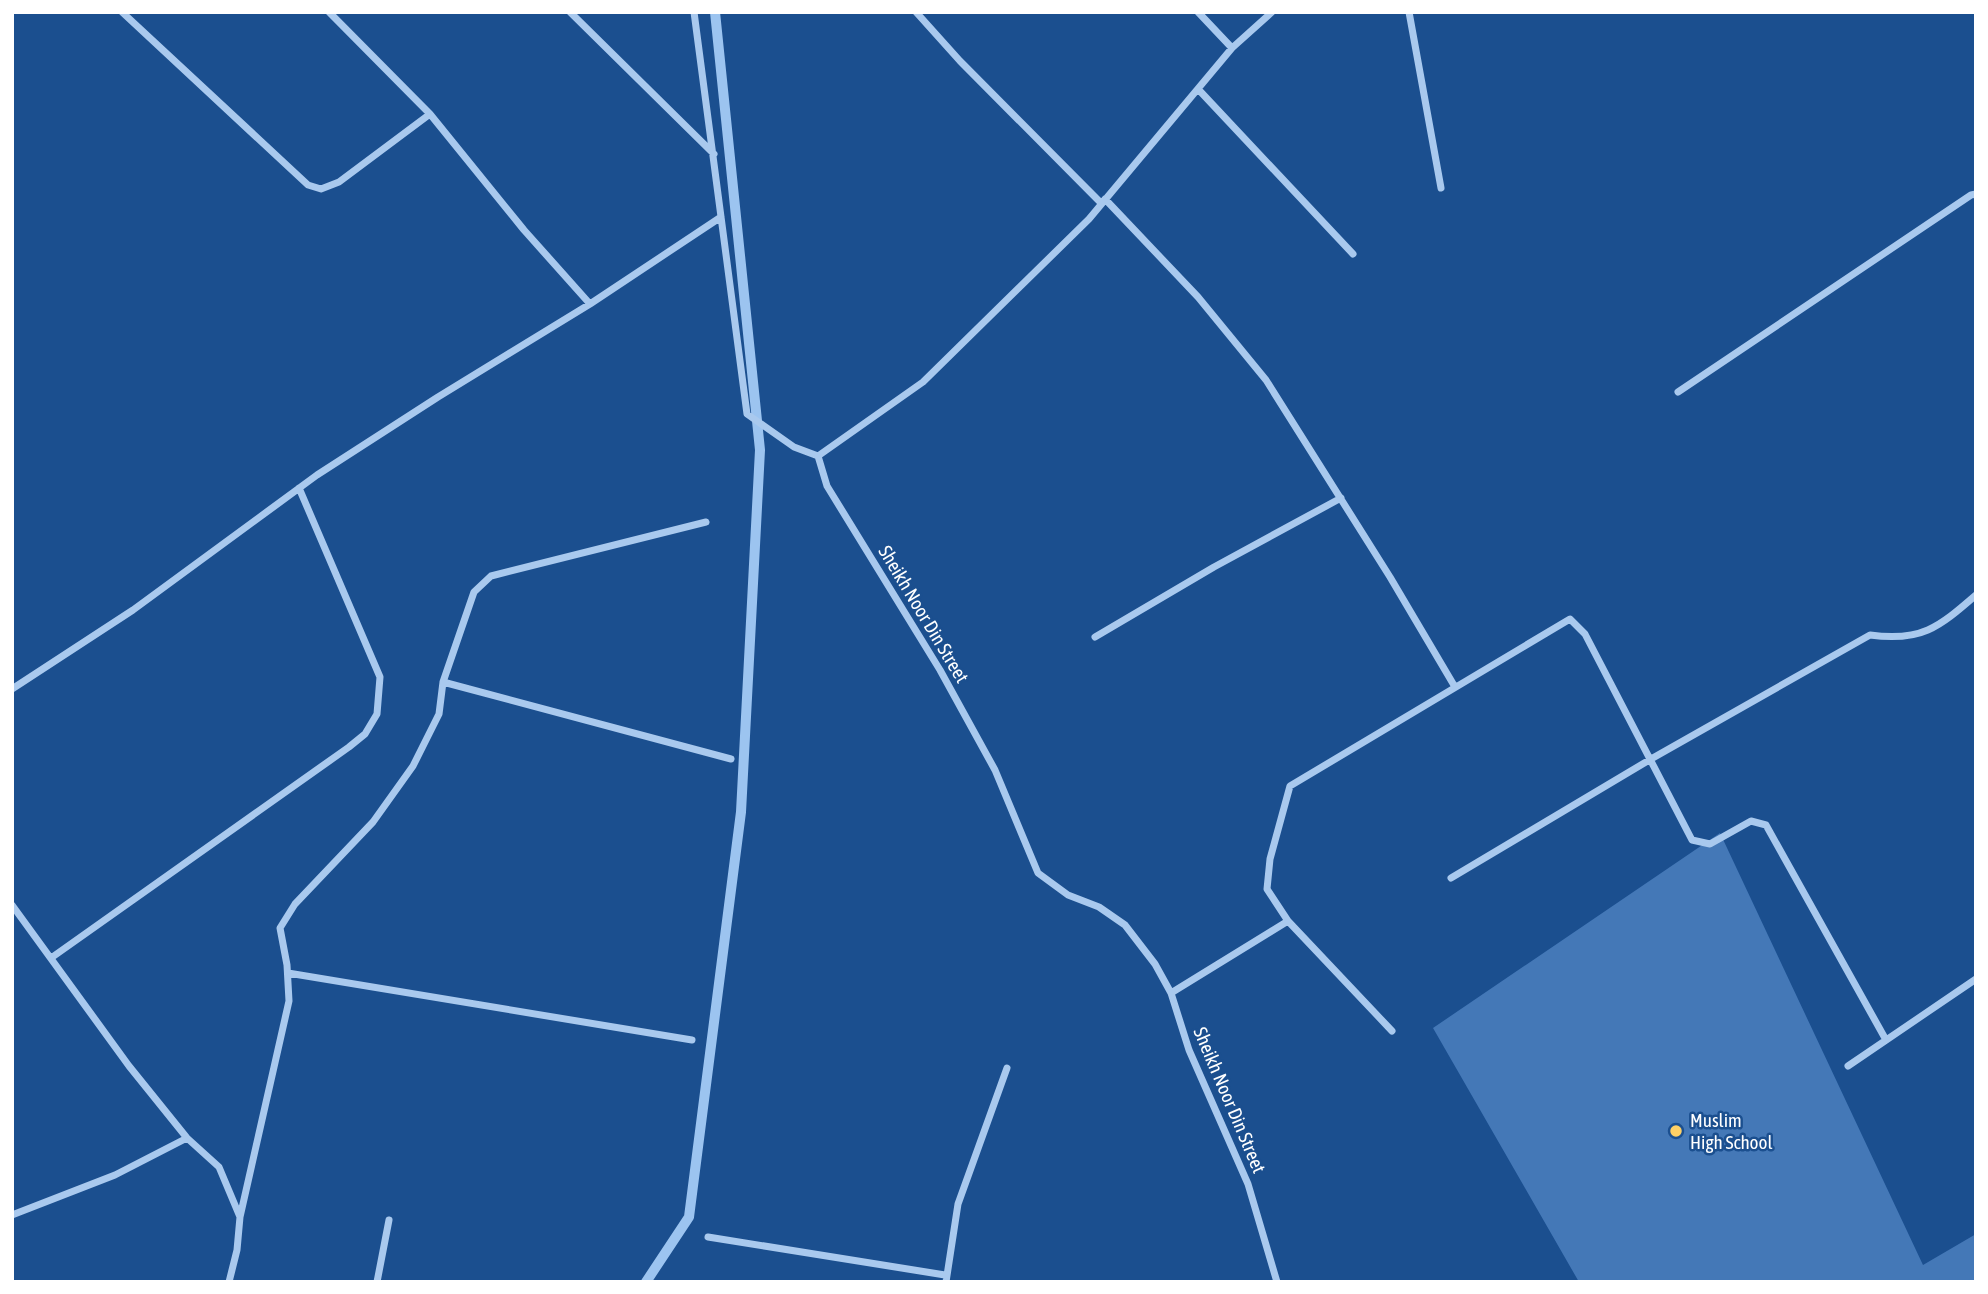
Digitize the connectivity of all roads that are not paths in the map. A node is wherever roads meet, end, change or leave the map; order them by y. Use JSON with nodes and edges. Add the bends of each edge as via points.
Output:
{"nodes":[{"id":1,"x":122,"y":12,"type":"edge"},
{"id":2,"x":329,"y":12,"type":"edge"},
{"id":3,"x":570,"y":12,"type":"edge"},
{"id":4,"x":694,"y":12,"type":"edge"},
{"id":5,"x":916,"y":12,"type":"edge"},
{"id":6,"x":1198,"y":12,"type":"edge"},
{"id":7,"x":1272,"y":12,"type":"edge"},
{"id":8,"x":1409,"y":12,"type":"edge"},
{"id":9,"x":1232,"y":48,"type":"junction"},
{"id":10,"x":1198,"y":89,"type":"junction"},
{"id":11,"x":430,"y":114,"type":"junction"},
{"id":12,"x":714,"y":154,"type":"junction"},
{"id":13,"x":1441,"y":188,"type":"dead end"},
{"id":14,"x":1976,"y":194,"type":"edge"},
{"id":15,"x":1103,"y":201,"type":"junction"},
{"id":16,"x":721,"y":217,"type":"junction"},
{"id":17,"x":1353,"y":254,"type":"dead end"},
{"id":18,"x":590,"y":304,"type":"junction"},
{"id":19,"x":1678,"y":392,"type":"dead end"},
{"id":20,"x":818,"y":456,"type":"junction"},
{"id":21,"x":299,"y":488,"type":"junction"},
{"id":22,"x":1341,"y":498,"type":"junction"},
{"id":23,"x":706,"y":522,"type":"dead end"},
{"id":24,"x":1976,"y":595,"type":"edge"},
{"id":25,"x":1095,"y":637,"type":"dead end"},
{"id":26,"x":443,"y":682,"type":"junction"},
{"id":27,"x":1455,"y":687,"type":"junction"},
{"id":28,"x":12,"y":689,"type":"edge"},
{"id":29,"x":732,"y":758,"type":"dead end"},
{"id":30,"x":1651,"y":759,"type":"junction"},
{"id":31,"x":1451,"y":878,"type":"dead end"},
{"id":32,"x":12,"y":905,"type":"edge"},
{"id":33,"x":1288,"y":921,"type":"junction"},
{"id":34,"x":51,"y":958,"type":"junction"},
{"id":35,"x":288,"y":973,"type":"junction"},
{"id":36,"x":1976,"y":979,"type":"edge"},
{"id":37,"x":1171,"y":993,"type":"junction"},
{"id":38,"x":1392,"y":1031,"type":"dead end"},
{"id":39,"x":692,"y":1040,"type":"dead end"},
{"id":40,"x":1886,"y":1040,"type":"junction"},
{"id":41,"x":1848,"y":1066,"type":"dead end"},
{"id":42,"x":1007,"y":1068,"type":"dead end"},
{"id":43,"x":187,"y":1138,"type":"junction"},
{"id":44,"x":12,"y":1215,"type":"edge"},
{"id":45,"x":240,"y":1217,"type":"junction"},
{"id":46,"x":389,"y":1220,"type":"dead end"},
{"id":47,"x":708,"y":1237,"type":"dead end"},
{"id":48,"x":946,"y":1278,"type":"edge"},
{"id":49,"x":229,"y":1282,"type":"edge"},
{"id":50,"x":377,"y":1282,"type":"edge"},
{"id":51,"x":1277,"y":1282,"type":"edge"}],
"edges":[{"from":1,"to":11,"type":"street","via":[[314,187],[339,182]]},
{"from":2,"to":11,"type":"street"},
{"from":3,"to":12,"type":"street"},
{"from":4,"to":12,"type":"street"},
{"from":5,"to":15,"type":"street"},
{"from":6,"to":9,"type":"street"},
{"from":7,"to":9,"type":"street"},
{"from":8,"to":13,"type":"street"},
{"from":9,"to":10,"type":"street"},
{"from":10,"to":15,"type":"street"},
{"from":10,"to":17,"type":"street"},
{"from":11,"to":18,"type":"street"},
{"from":12,"to":16,"type":"street"},
{"from":14,"to":19,"type":"street"},
{"from":15,"to":20,"type":"street","via":[[923,382]]},
{"from":15,"to":22,"type":"street","via":[[1198,297],[1266,380]]},
{"from":16,"to":18,"type":"street"},
{"from":16,"to":20,"type":"street","via":[[747,414],[794,447]]},
{"from":18,"to":21,"type":"street"},
{"from":20,"to":37,"type":"street","name":"Sheikh Noor Din Street","via":[[827,485],[995,770],[1038,873],[1125,925]]},
{"from":21,"to":28,"type":"street","via":[[133,610]]},
{"from":21,"to":34,"type":"street","via":[[380,677],[377,714],[365,734],[349,747]]},
{"from":22,"to":25,"type":"street"},
{"from":22,"to":27,"type":"street"},
{"from":23,"to":26,"type":"street","via":[[491,576],[474,592]]},
{"from":24,"to":30,"type":"street","via":[[1913,636],[1870,635]]},
{"from":26,"to":29,"type":"street"},
{"from":26,"to":35,"type":"street","via":[[439,714],[413,766],[373,822],[295,904],[280,928]]},
{"from":27,"to":30,"type":"street","via":[[1570,619],[1585,634]]},
{"from":27,"to":33,"type":"street","via":[[1290,786],[1270,859],[1267,889]]},
{"from":30,"to":31,"type":"street"},
{"from":30,"to":40,"type":"street","via":[[1692,841],[1710,845],[1751,821],[1766,825]]},
{"from":32,"to":34,"type":"street"},
{"from":33,"to":37,"type":"street"},
{"from":33,"to":38,"type":"street"},
{"from":34,"to":43,"type":"street"},
{"from":35,"to":39,"type":"street"},
{"from":35,"to":45,"type":"street","via":[[289,1001]]},
{"from":36,"to":40,"type":"street"},
{"from":37,"to":51,"type":"street","name":"Sheikh Noor Din Street","via":[[1189,1049],[1248,1184]]},
{"from":40,"to":41,"type":"street"},
{"from":42,"to":48,"type":"street","via":[[958,1204]]},
{"from":43,"to":44,"type":"street","via":[[115,1175]]},
{"from":43,"to":45,"type":"street","via":[[219,1167]]},
{"from":45,"to":49,"type":"street"},
{"from":46,"to":50,"type":"street"},
{"from":47,"to":48,"type":"street"}]}
